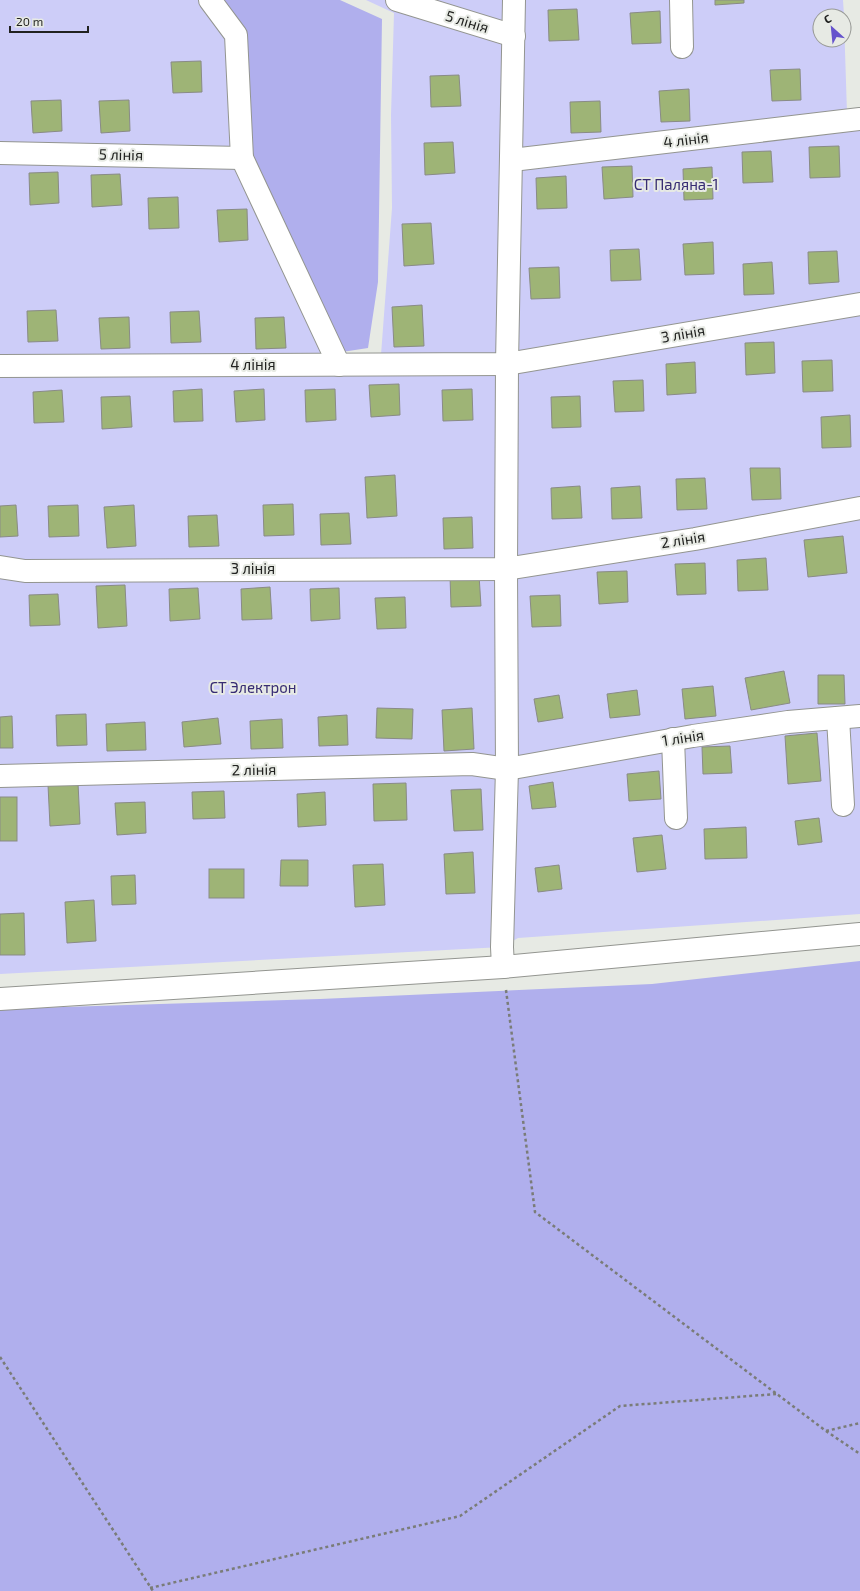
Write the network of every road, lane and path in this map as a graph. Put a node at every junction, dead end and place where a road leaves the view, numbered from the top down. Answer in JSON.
{"nodes":[{"id":1,"x":210,"y":0,"type":"edge"},
{"id":2,"x":397,"y":0,"type":"edge"},
{"id":3,"x":514,"y":0,"type":"edge"},
{"id":4,"x":681,"y":0,"type":"edge"},
{"id":5,"x":514,"y":36,"type":"junction"},
{"id":6,"x":682,"y":47,"type":"dead end"},
{"id":7,"x":860,"y":119,"type":"edge"},
{"id":8,"x":0,"y":152,"type":"edge"},
{"id":9,"x":242,"y":158,"type":"junction"},
{"id":10,"x":512,"y":160,"type":"junction"},
{"id":11,"x":860,"y":304,"type":"edge"},
{"id":12,"x":507,"y":364,"type":"junction"},
{"id":13,"x":339,"y":365,"type":"junction"},
{"id":14,"x":0,"y":366,"type":"edge"},
{"id":15,"x":860,"y":508,"type":"edge"},
{"id":16,"x":0,"y":566,"type":"edge"},
{"id":17,"x":506,"y":568,"type":"junction"},
{"id":18,"x":860,"y":716,"type":"edge"},
{"id":19,"x":838,"y":718,"type":"junction"},
{"id":20,"x":673,"y":739,"type":"junction"},
{"id":21,"x":507,"y":769,"type":"junction"},
{"id":22,"x":0,"y":776,"type":"edge"},
{"id":23,"x":843,"y":806,"type":"dead end"},
{"id":24,"x":676,"y":818,"type":"dead end"},
{"id":25,"x":860,"y":934,"type":"edge"},
{"id":26,"x":503,"y":967,"type":"junction"},
{"id":27,"x":0,"y":999,"type":"edge"},
{"id":28,"x":0,"y":1357,"type":"edge"},
{"id":29,"x":776,"y":1394,"type":"junction"},
{"id":30,"x":860,"y":1423,"type":"edge"},
{"id":31,"x":826,"y":1432,"type":"junction"},
{"id":32,"x":860,"y":1454,"type":"edge"},
{"id":33,"x":150,"y":1590,"type":"edge"},
{"id":34,"x":153,"y":1591,"type":"edge"}],
"edges":[{"from":1,"to":9,"type":"street"},
{"from":2,"to":5,"type":"street","name":"5 лінія"},
{"from":3,"to":5,"type":"street"},
{"from":4,"to":6,"type":"street"},
{"from":5,"to":10,"type":"street"},
{"from":7,"to":10,"type":"street","name":"4 лінія"},
{"from":8,"to":9,"type":"street","name":"5 лінія"},
{"from":9,"to":13,"type":"street"},
{"from":10,"to":12,"type":"street"},
{"from":11,"to":12,"type":"street","name":"3 лінія"},
{"from":12,"to":13,"type":"street","name":"4 лінія"},
{"from":12,"to":17,"type":"street"},
{"from":13,"to":14,"type":"street","name":"4 лінія"},
{"from":15,"to":17,"type":"street","name":"2 лінія"},
{"from":16,"to":17,"type":"street","name":"3 лінія"},
{"from":17,"to":21,"type":"street"},
{"from":18,"to":19,"type":"street","name":"1 лінія"},
{"from":19,"to":20,"type":"street","name":"1 лінія"},
{"from":19,"to":23,"type":"street"},
{"from":20,"to":21,"type":"street","name":"1 лінія"},
{"from":20,"to":24,"type":"street"},
{"from":21,"to":22,"type":"street","name":"2 лінія"},
{"from":21,"to":26,"type":"street"},
{"from":25,"to":26,"type":"street"},
{"from":26,"to":27,"type":"street"},
{"from":26,"to":29,"type":"path"},
{"from":28,"to":33,"type":"path"},
{"from":29,"to":31,"type":"path"},
{"from":29,"to":33,"type":"path"},
{"from":30,"to":31,"type":"path"},
{"from":31,"to":32,"type":"path"},
{"from":33,"to":34,"type":"path"}]}
